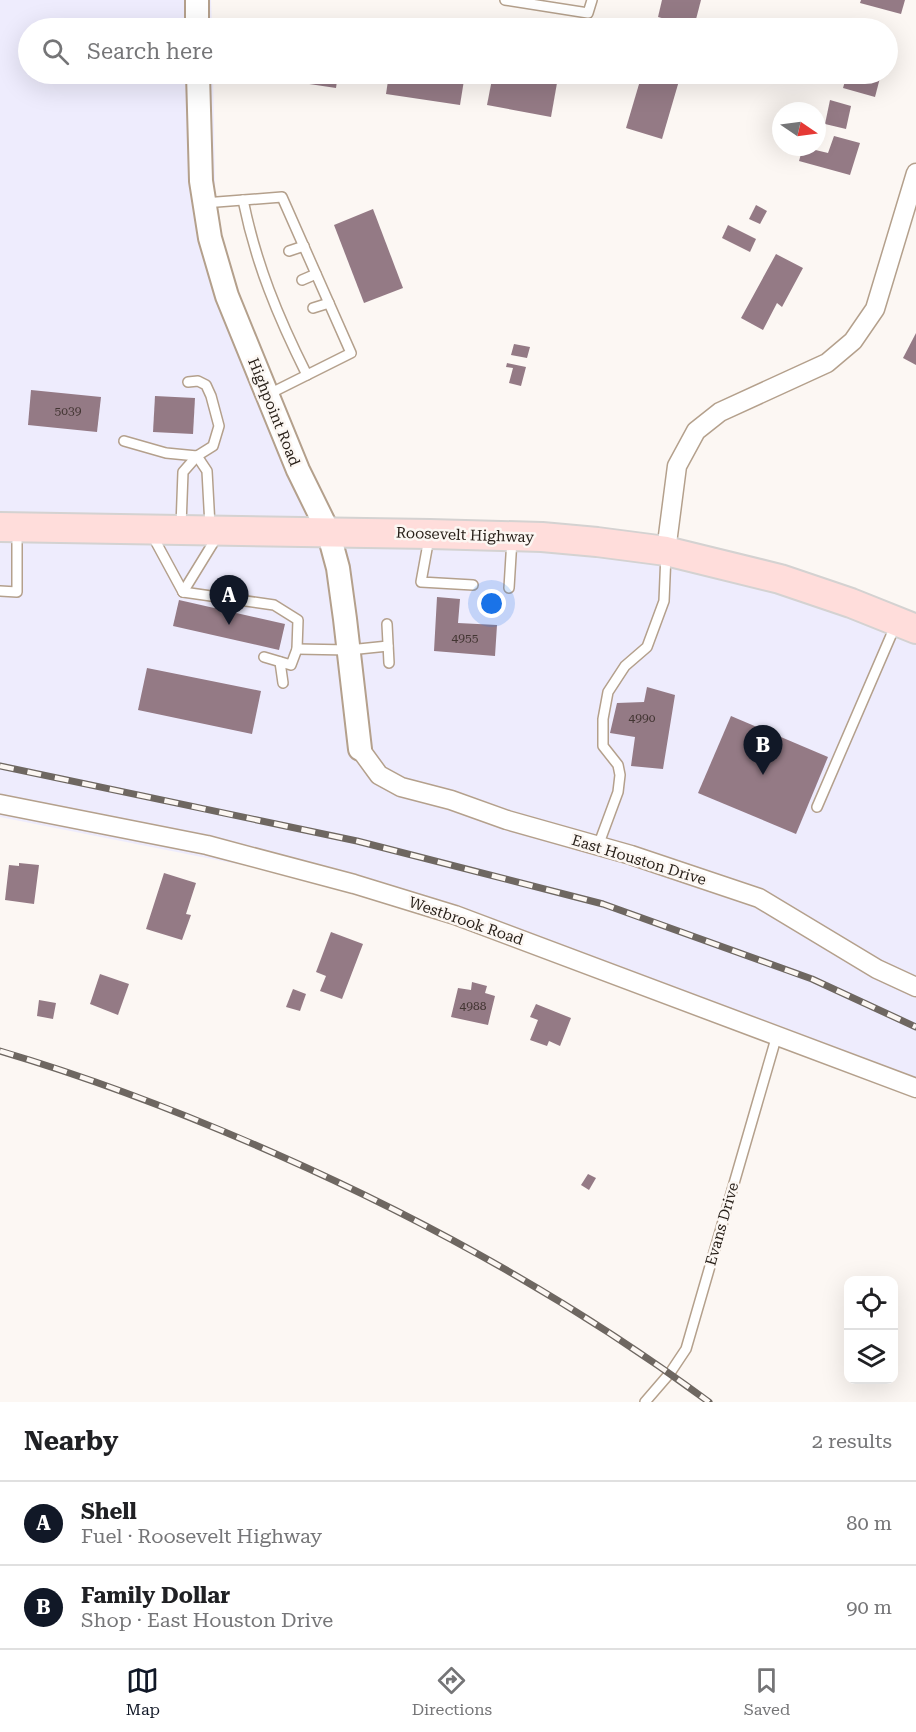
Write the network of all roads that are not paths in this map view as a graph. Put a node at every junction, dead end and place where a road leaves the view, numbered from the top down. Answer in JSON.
{"nodes":[{"id":1,"x":197,"y":0,"type":"edge"},
{"id":2,"x":505,"y":0,"type":"edge"},
{"id":3,"x":592,"y":0,"type":"edge"},
{"id":4,"x":197,"y":18,"type":"edge"},
{"id":5,"x":198,"y":84,"type":"edge"},
{"id":6,"x":916,"y":173,"type":"edge"},
{"id":7,"x":243,"y":200,"type":"junction"},
{"id":8,"x":204,"y":203,"type":"junction"},
{"id":9,"x":304,"y":246,"type":"junction"},
{"id":10,"x":289,"y":251,"type":"dead end"},
{"id":11,"x":316,"y":274,"type":"junction"},
{"id":12,"x":302,"y":280,"type":"dead end"},
{"id":13,"x":329,"y":303,"type":"junction"},
{"id":14,"x":313,"y":309,"type":"dead end"},
{"id":15,"x":307,"y":375,"type":"junction"},
{"id":16,"x":188,"y":382,"type":"dead end"},
{"id":17,"x":267,"y":395,"type":"junction"},
{"id":18,"x":124,"y":441,"type":"dead end"},
{"id":19,"x":197,"y":456,"type":"junction"},
{"id":20,"x":9,"y":527,"type":"edge"},
{"id":21,"x":148,"y":528,"type":"junction"},
{"id":22,"x":181,"y":528,"type":"junction"},
{"id":23,"x":216,"y":529,"type":"junction"},
{"id":24,"x":328,"y":531,"type":"junction"},
{"id":25,"x":430,"y":534,"type":"junction"},
{"id":26,"x":512,"y":537,"type":"junction"},
{"id":27,"x":666,"y":551,"type":"junction"},
{"id":28,"x":473,"y":585,"type":"dead end"},
{"id":29,"x":509,"y":588,"type":"dead end"},
{"id":30,"x":0,"y":591,"type":"edge"},
{"id":31,"x":183,"y":592,"type":"junction"},
{"id":32,"x":387,"y":624,"type":"dead end"},
{"id":33,"x":907,"y":624,"type":"edge"},
{"id":34,"x":388,"y":646,"type":"junction"},
{"id":35,"x":297,"y":649,"type":"junction"},
{"id":36,"x":349,"y":650,"type":"junction"},
{"id":37,"x":264,"y":657,"type":"dead end"},
{"id":38,"x":280,"y":662,"type":"junction"},
{"id":39,"x":389,"y":663,"type":"dead end"},
{"id":40,"x":283,"y":683,"type":"dead end"},
{"id":41,"x":360,"y":749,"type":"joint"},
{"id":42,"x":0,"y":804,"type":"edge"},
{"id":43,"x":817,"y":807,"type":"dead end"},
{"id":44,"x":598,"y":846,"type":"junction"},
{"id":45,"x":916,"y":987,"type":"edge"},
{"id":46,"x":777,"y":1035,"type":"junction"},
{"id":47,"x":916,"y":1088,"type":"edge"},
{"id":48,"x":645,"y":1402,"type":"edge"}],
"edges":[{"from":1,"to":4,"type":"street"},
{"from":2,"to":3,"type":"lane"},
{"from":5,"to":8,"type":"street","name":"Highpoint Road"},
{"from":6,"to":27,"type":"street"},
{"from":7,"to":8,"type":"lane"},
{"from":7,"to":9,"type":"lane"},
{"from":7,"to":15,"type":"lane"},
{"from":8,"to":17,"type":"street","name":"Highpoint Road"},
{"from":9,"to":10,"type":"lane"},
{"from":9,"to":11,"type":"lane"},
{"from":11,"to":12,"type":"lane"},
{"from":11,"to":13,"type":"lane"},
{"from":13,"to":14,"type":"lane"},
{"from":13,"to":15,"type":"lane"},
{"from":15,"to":17,"type":"lane"},
{"from":16,"to":19,"type":"lane"},
{"from":17,"to":24,"type":"street","name":"Highpoint Road"},
{"from":18,"to":19,"type":"lane"},
{"from":19,"to":22,"type":"lane"},
{"from":19,"to":23,"type":"lane"},
{"from":20,"to":21,"type":"main road","name":"Roosevelt Highway"},
{"from":20,"to":30,"type":"lane"},
{"from":21,"to":22,"type":"main road","name":"Roosevelt Highway"},
{"from":21,"to":31,"type":"lane"},
{"from":22,"to":23,"type":"main road","name":"Roosevelt Highway"},
{"from":23,"to":24,"type":"main road","name":"Roosevelt Highway"},
{"from":23,"to":31,"type":"lane"},
{"from":24,"to":25,"type":"main road","name":"Roosevelt Highway"},
{"from":24,"to":36,"type":"street","name":"Highpoint Road"},
{"from":25,"to":26,"type":"main road","name":"Roosevelt Highway"},
{"from":25,"to":28,"type":"lane"},
{"from":26,"to":27,"type":"main road","name":"Roosevelt Highway"},
{"from":26,"to":29,"type":"lane"},
{"from":27,"to":33,"type":"main road","name":"Roosevelt Highway"},
{"from":27,"to":44,"type":"lane"},
{"from":31,"to":35,"type":"lane"},
{"from":32,"to":34,"type":"lane"},
{"from":33,"to":43,"type":"lane"},
{"from":34,"to":36,"type":"lane"},
{"from":34,"to":39,"type":"lane"},
{"from":35,"to":36,"type":"lane"},
{"from":35,"to":38,"type":"lane"},
{"from":36,"to":41,"type":"street","name":"Highpoint Road"},
{"from":37,"to":38,"type":"lane"},
{"from":38,"to":40,"type":"lane"},
{"from":41,"to":44,"type":"street","name":"East Houston Drive"},
{"from":42,"to":46,"type":"street","name":"Westbrook Road"},
{"from":44,"to":45,"type":"street","name":"East Houston Drive"},
{"from":46,"to":47,"type":"street","name":"Westbrook Road"},
{"from":46,"to":48,"type":"lane","name":"Evans Drive"}]}
